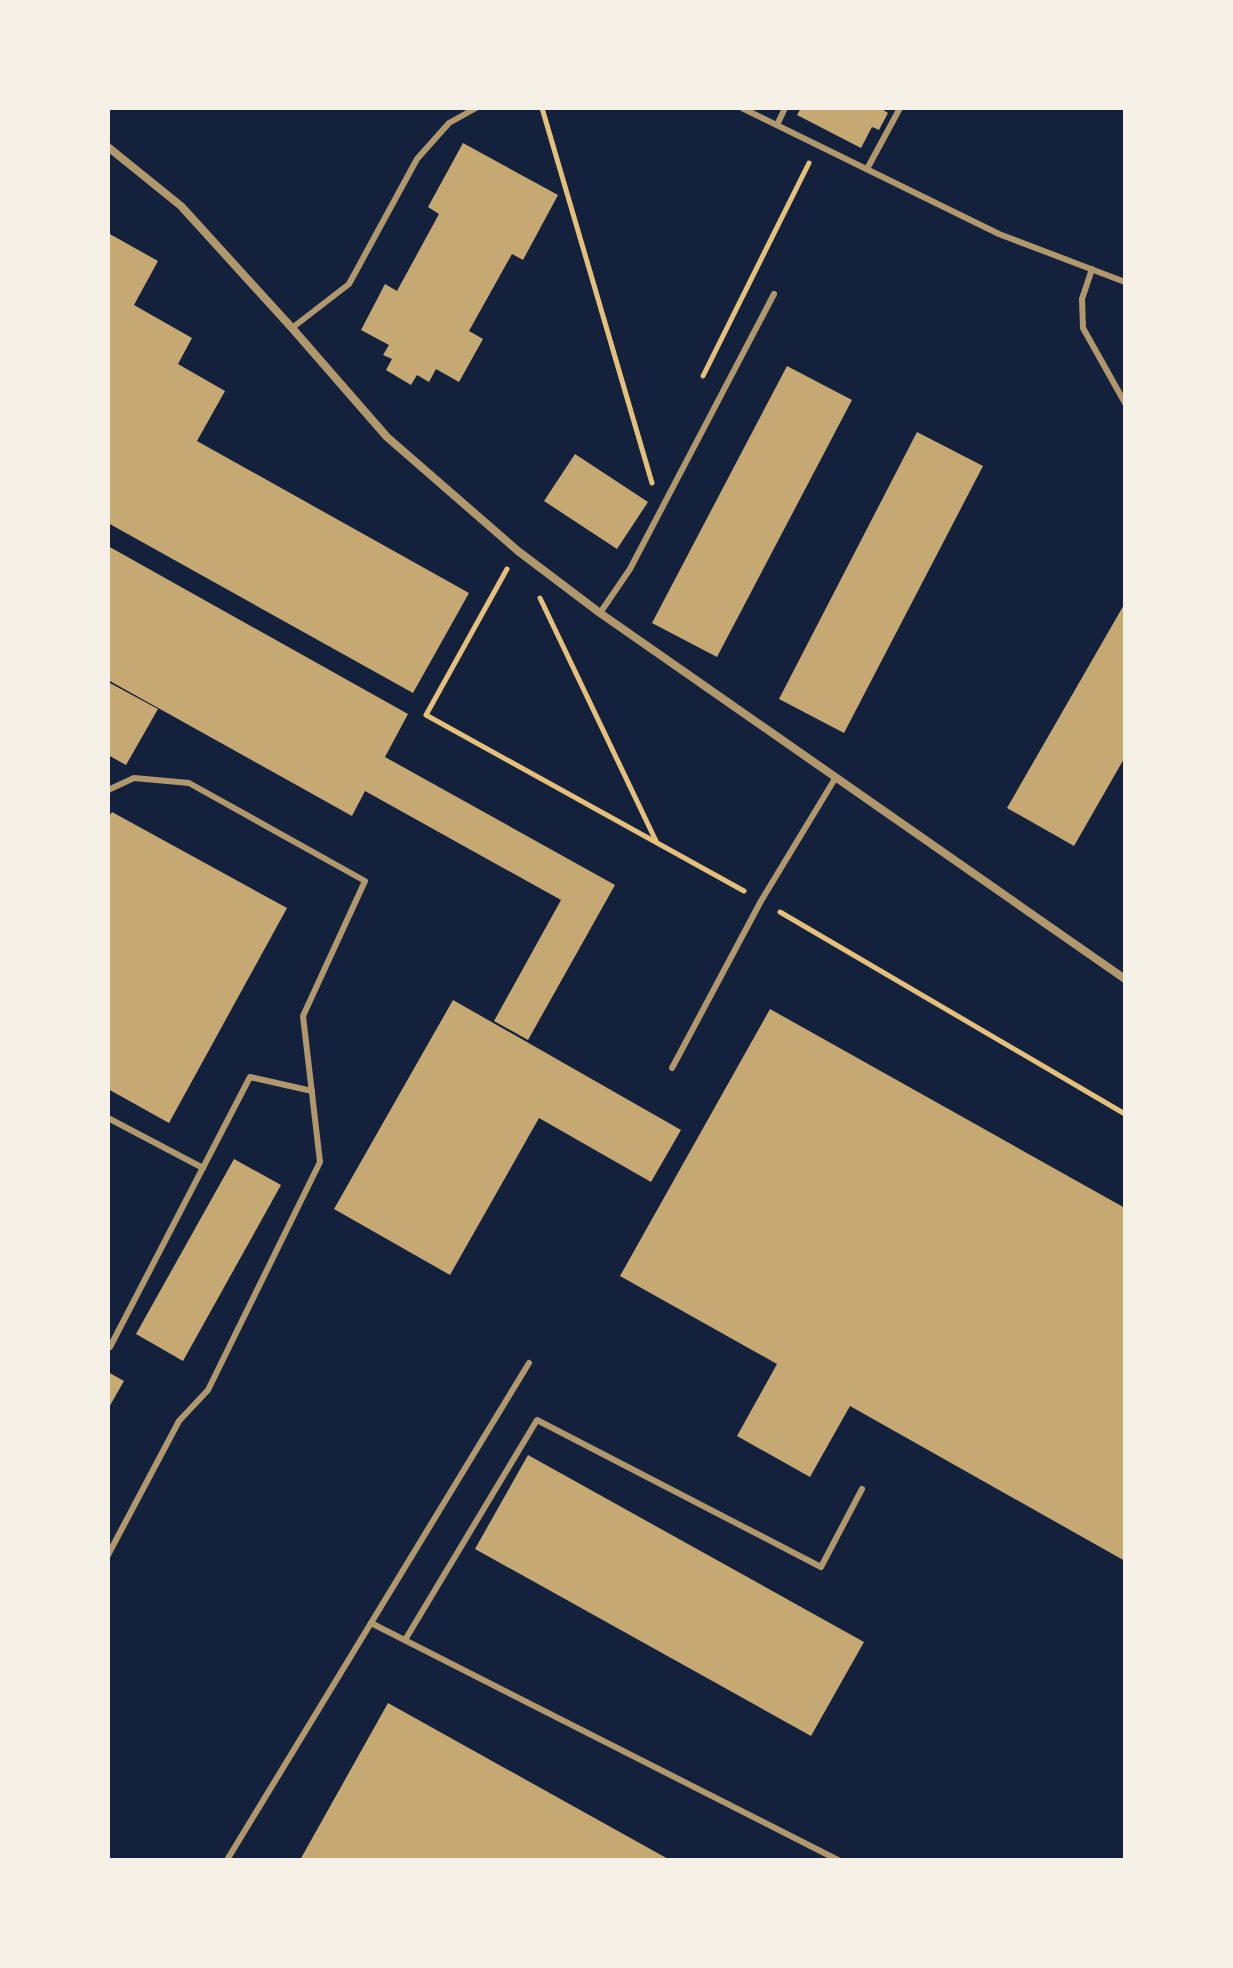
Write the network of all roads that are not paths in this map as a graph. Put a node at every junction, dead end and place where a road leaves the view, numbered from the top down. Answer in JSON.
{"nodes":[{"id":1,"x":476,"y":108,"type":"edge"},
{"id":2,"x":742,"y":108,"type":"edge"},
{"id":3,"x":785,"y":108,"type":"edge"},
{"id":4,"x":900,"y":108,"type":"edge"},
{"id":5,"x":777,"y":125,"type":"junction"},
{"id":6,"x":108,"y":147,"type":"edge"},
{"id":7,"x":867,"y":169,"type":"junction"},
{"id":8,"x":1092,"y":269,"type":"junction"},
{"id":9,"x":1125,"y":282,"type":"edge"},
{"id":10,"x":774,"y":294,"type":"dead end"},
{"id":11,"x":292,"y":328,"type":"junction"},
{"id":12,"x":1125,"y":403,"type":"edge"},
{"id":13,"x":600,"y":613,"type":"junction"},
{"id":14,"x":836,"y":777,"type":"junction"},
{"id":15,"x":108,"y":790,"type":"edge"},
{"id":16,"x":1125,"y":979,"type":"edge"},
{"id":17,"x":672,"y":1068,"type":"dead end"},
{"id":18,"x":312,"y":1091,"type":"junction"},
{"id":19,"x":108,"y":1118,"type":"edge"},
{"id":20,"x":203,"y":1168,"type":"junction"},
{"id":21,"x":108,"y":1346,"type":"edge"},
{"id":22,"x":529,"y":1363,"type":"dead end"},
{"id":23,"x":862,"y":1489,"type":"dead end"},
{"id":24,"x":108,"y":1555,"type":"edge"},
{"id":25,"x":371,"y":1623,"type":"junction"},
{"id":26,"x":405,"y":1640,"type":"junction"},
{"id":27,"x":227,"y":1860,"type":"edge"},
{"id":28,"x":838,"y":1860,"type":"edge"}],
"edges":[{"from":1,"to":11,"type":"lane"},
{"from":2,"to":5,"type":"lane"},
{"from":3,"to":5,"type":"lane"},
{"from":4,"to":7,"type":"lane"},
{"from":5,"to":7,"type":"lane"},
{"from":6,"to":11,"type":"street"},
{"from":7,"to":8,"type":"lane"},
{"from":8,"to":9,"type":"lane"},
{"from":8,"to":12,"type":"lane"},
{"from":10,"to":13,"type":"lane"},
{"from":11,"to":13,"type":"street"},
{"from":13,"to":14,"type":"street"},
{"from":14,"to":16,"type":"street"},
{"from":14,"to":17,"type":"lane"},
{"from":15,"to":18,"type":"lane"},
{"from":18,"to":20,"type":"lane"},
{"from":18,"to":24,"type":"lane"},
{"from":19,"to":20,"type":"lane"},
{"from":20,"to":21,"type":"lane"},
{"from":22,"to":25,"type":"lane"},
{"from":23,"to":26,"type":"lane"},
{"from":25,"to":26,"type":"lane"},
{"from":25,"to":27,"type":"lane"},
{"from":26,"to":28,"type":"lane"}]}
